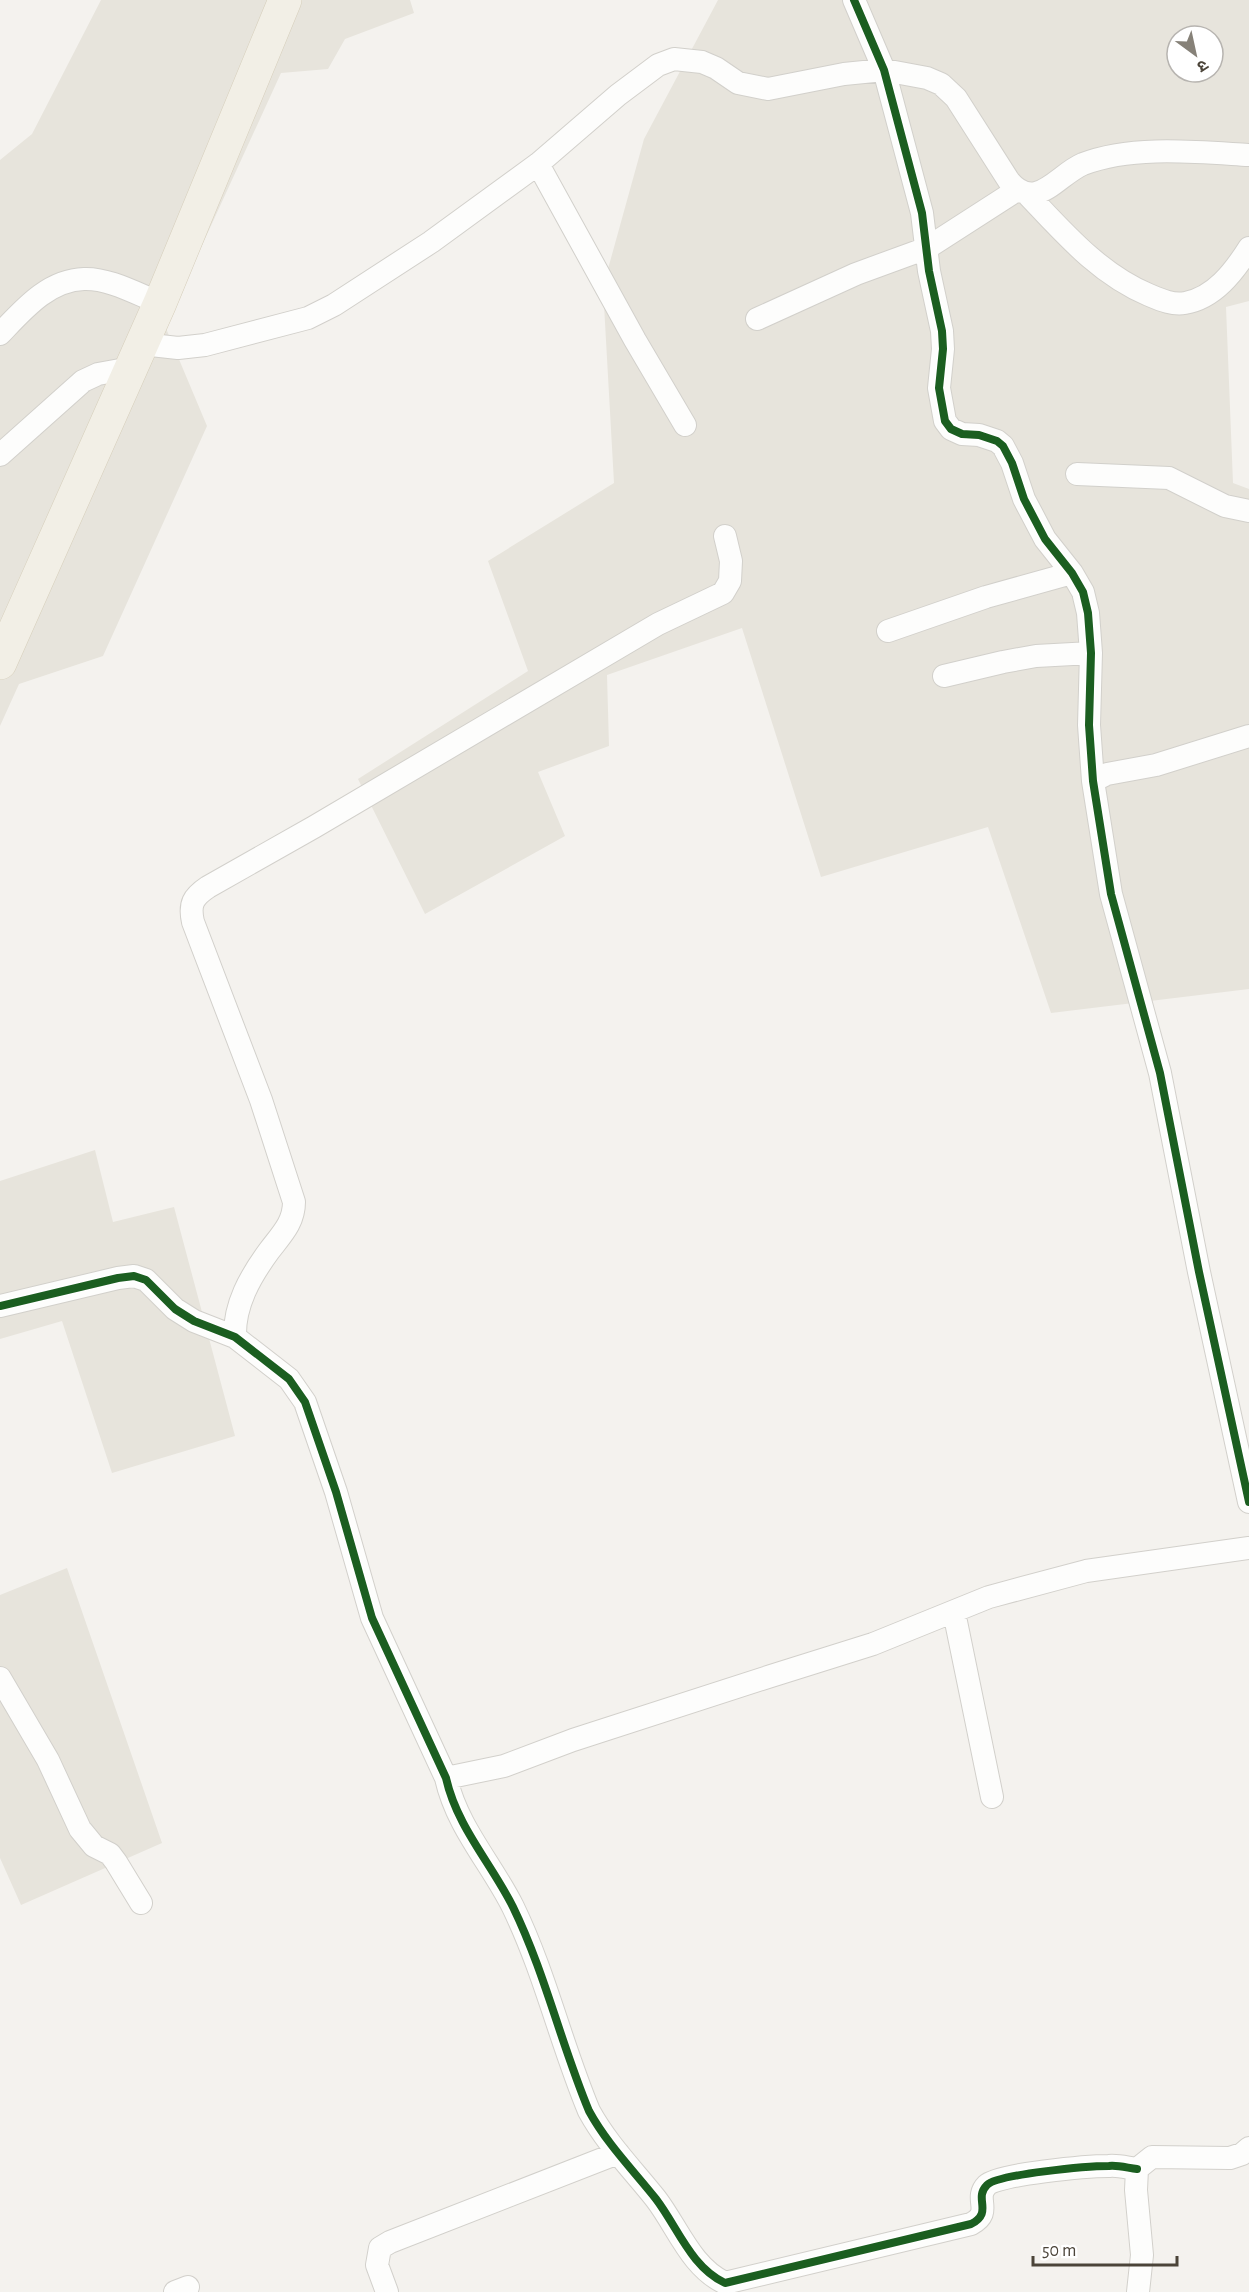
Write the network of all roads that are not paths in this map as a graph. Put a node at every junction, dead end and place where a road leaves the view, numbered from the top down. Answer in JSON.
{"nodes":[{"id":1,"x":285,"y":0,"type":"edge"},
{"id":2,"x":854,"y":0,"type":"edge"},
{"id":3,"x":884,"y":70,"type":"junction"},
{"id":4,"x":1249,"y":155,"type":"edge"},
{"id":5,"x":538,"y":164,"type":"junction"},
{"id":6,"x":1022,"y":192,"type":"junction"},
{"id":7,"x":927,"y":248,"type":"junction"},
{"id":8,"x":1249,"y":248,"type":"edge"},
{"id":9,"x":160,"y":303,"type":"junction"},
{"id":10,"x":757,"y":319,"type":"dead end"},
{"id":11,"x":0,"y":334,"type":"edge"},
{"id":12,"x":136,"y":356,"type":"junction"},
{"id":13,"x":685,"y":425,"type":"dead end"},
{"id":14,"x":0,"y":455,"type":"edge"},
{"id":15,"x":1077,"y":474,"type":"dead end"},
{"id":16,"x":1249,"y":511,"type":"edge"},
{"id":17,"x":725,"y":536,"type":"dead end"},
{"id":18,"x":1072,"y":573,"type":"junction"},
{"id":19,"x":888,"y":631,"type":"dead end"},
{"id":20,"x":1091,"y":653,"type":"junction"},
{"id":21,"x":0,"y":662,"type":"edge"},
{"id":22,"x":944,"y":676,"type":"dead end"},
{"id":23,"x":1249,"y":736,"type":"edge"},
{"id":24,"x":1093,"y":781,"type":"junction"},
{"id":25,"x":0,"y":1306,"type":"edge"},
{"id":26,"x":236,"y":1337,"type":"junction"},
{"id":27,"x":1249,"y":1502,"type":"edge"},
{"id":28,"x":1249,"y":1548,"type":"edge"},
{"id":29,"x":954,"y":1612,"type":"junction"},
{"id":30,"x":0,"y":1677,"type":"edge"},
{"id":31,"x":446,"y":1778,"type":"junction"},
{"id":32,"x":992,"y":1797,"type":"dead end"},
{"id":33,"x":141,"y":1903,"type":"dead end"},
{"id":34,"x":1249,"y":2148,"type":"edge"},
{"id":35,"x":618,"y":2153,"type":"junction"},
{"id":36,"x":1137,"y":2169,"type":"junction"},
{"id":37,"x":387,"y":2292,"type":"edge"},
{"id":38,"x":1138,"y":2292,"type":"edge"}],
"edges":[{"from":1,"to":9,"type":"main road"},
{"from":2,"to":3,"type":"street"},
{"from":3,"to":5,"type":"street"},
{"from":3,"to":6,"type":"street"},
{"from":3,"to":7,"type":"street"},
{"from":4,"to":6,"type":"street"},
{"from":5,"to":12,"type":"street"},
{"from":5,"to":13,"type":"street"},
{"from":6,"to":7,"type":"street"},
{"from":6,"to":8,"type":"street"},
{"from":7,"to":10,"type":"street"},
{"from":7,"to":18,"type":"street"},
{"from":9,"to":11,"type":"street"},
{"from":9,"to":12,"type":"main road"},
{"from":12,"to":14,"type":"street"},
{"from":12,"to":21,"type":"main road"},
{"from":15,"to":16,"type":"street"},
{"from":17,"to":26,"type":"street"},
{"from":18,"to":19,"type":"street"},
{"from":18,"to":20,"type":"street"},
{"from":20,"to":22,"type":"street"},
{"from":20,"to":24,"type":"street"},
{"from":23,"to":24,"type":"street"},
{"from":24,"to":27,"type":"street"},
{"from":25,"to":26,"type":"street"},
{"from":26,"to":31,"type":"street"},
{"from":28,"to":29,"type":"street"},
{"from":29,"to":31,"type":"street"},
{"from":29,"to":32,"type":"street"},
{"from":30,"to":33,"type":"street"},
{"from":31,"to":35,"type":"street"},
{"from":34,"to":36,"type":"street"},
{"from":35,"to":36,"type":"street"},
{"from":35,"to":37,"type":"street"},
{"from":36,"to":38,"type":"street"}]}
